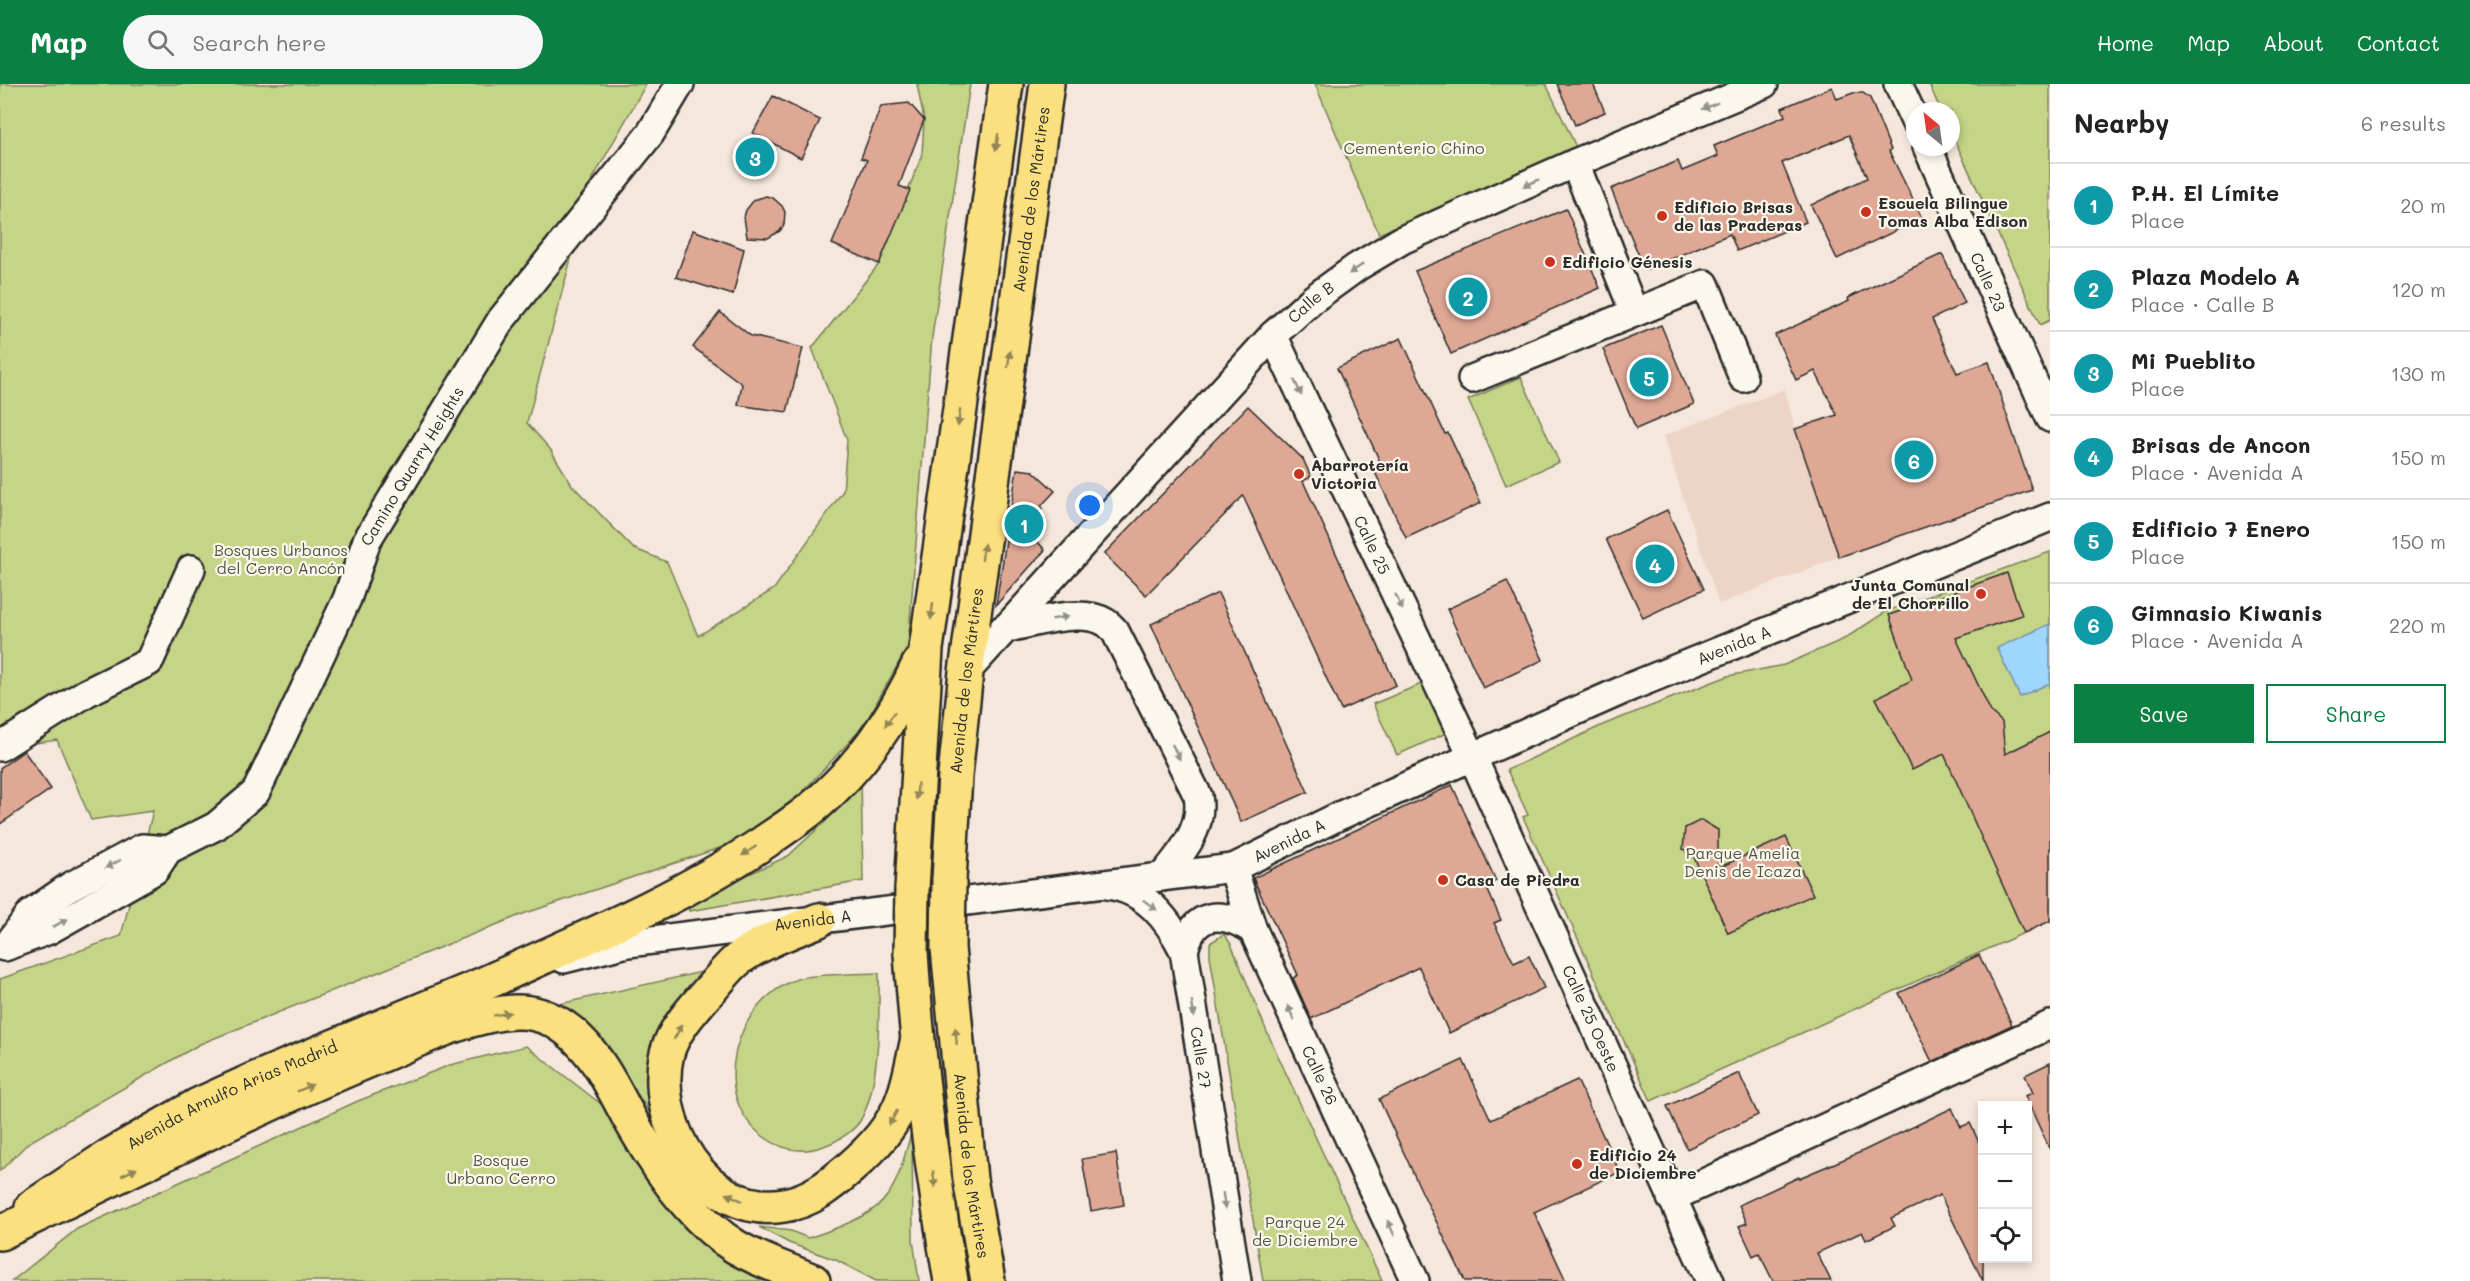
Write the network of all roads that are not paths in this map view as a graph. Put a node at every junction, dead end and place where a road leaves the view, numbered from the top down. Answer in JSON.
{"nodes":[{"id":1,"x":680,"y":84,"type":"edge"},
{"id":2,"x":1006,"y":84,"type":"edge"},
{"id":3,"x":1047,"y":84,"type":"edge"},
{"id":4,"x":1764,"y":84,"type":"edge"},
{"id":5,"x":1898,"y":84,"type":"edge"},
{"id":6,"x":1906,"y":102,"type":"edge"},
{"id":7,"x":1931,"y":156,"type":"edge"},
{"id":8,"x":1575,"y":163,"type":"junction"},
{"id":9,"x":1634,"y":312,"type":"junction"},
{"id":10,"x":1274,"y":335,"type":"junction"},
{"id":11,"x":1743,"y":378,"type":"dead end"},
{"id":12,"x":1472,"y":379,"type":"dead end"},
{"id":13,"x":2050,"y":418,"type":"edge"},
{"id":14,"x":2050,"y":517,"type":"edge"},
{"id":15,"x":190,"y":569,"type":"dead end"},
{"id":16,"x":1003,"y":629,"type":"junction"},
{"id":17,"x":926,"y":649,"type":"junction"},
{"id":18,"x":966,"y":672,"type":"junction"},
{"id":19,"x":0,"y":747,"type":"edge"},
{"id":20,"x":1472,"y":756,"type":"junction"},
{"id":21,"x":1233,"y":867,"type":"junction"},
{"id":22,"x":1162,"y":877,"type":"junction"},
{"id":23,"x":1096,"y":884,"type":"junction"},
{"id":24,"x":819,"y":920,"type":"junction"},
{"id":25,"x":1253,"y":930,"type":"junction"},
{"id":26,"x":3,"y":947,"type":"edge"},
{"id":27,"x":1184,"y":951,"type":"junction"},
{"id":28,"x":479,"y":986,"type":"junction"},
{"id":29,"x":2050,"y":1025,"type":"edge"},
{"id":30,"x":917,"y":1043,"type":"junction"},
{"id":31,"x":970,"y":1179,"type":"junction"},
{"id":32,"x":1671,"y":1198,"type":"junction"},
{"id":33,"x":0,"y":1232,"type":"edge"},
{"id":34,"x":813,"y":1281,"type":"edge"},
{"id":35,"x":951,"y":1281,"type":"edge"},
{"id":36,"x":988,"y":1281,"type":"edge"},
{"id":37,"x":1011,"y":1281,"type":"edge"},
{"id":38,"x":1237,"y":1281,"type":"edge"},
{"id":39,"x":1415,"y":1281,"type":"edge"},
{"id":40,"x":1710,"y":1281,"type":"edge"}],
"edges":[{"from":1,"to":26,"type":"street","name":"Camino Quarry Heights"},
{"from":2,"to":17,"type":"main road","one_way":true},
{"from":18,"to":3,"type":"main road","name":"Avenida de los Mártires","one_way":true},
{"from":4,"to":8,"type":"street","name":"Calle B","one_way":true},
{"from":5,"to":6,"type":"street"},
{"from":7,"to":13,"type":"street","name":"Calle 23"},
{"from":8,"to":9,"type":"street"},
{"from":8,"to":10,"type":"street","name":"Calle B","one_way":true},
{"from":9,"to":11,"type":"street"},
{"from":9,"to":12,"type":"street"},
{"from":10,"to":16,"type":"street","name":"Calle B"},
{"from":10,"to":20,"type":"street","name":"Calle 25","one_way":true},
{"from":14,"to":20,"type":"street","name":"Avenida A"},
{"from":15,"to":19,"type":"street"},
{"from":16,"to":18,"type":"street","name":"Calle B"},
{"from":16,"to":22,"type":"street","one_way":true},
{"from":17,"to":28,"type":"main road","name":"Avenida Arnulfo Arias Madrid","one_way":true},
{"from":17,"to":30,"type":"main road","one_way":true,"bridge":true},
{"from":31,"to":18,"type":"main road","name":"Avenida de los Mártires","one_way":true,"bridge":true},
{"from":20,"to":21,"type":"street","name":"Avenida A"},
{"from":20,"to":32,"type":"street","name":"Calle 25 Oeste"},
{"from":21,"to":22,"type":"street","name":"Avenida A"},
{"from":21,"to":25,"type":"street","name":"Calle 26"},
{"from":22,"to":23,"type":"street","name":"Avenida A"},
{"from":23,"to":24,"type":"street","name":"Avenida A"},
{"from":23,"to":27,"type":"street","name":"Calle 27","one_way":true},
{"from":24,"to":28,"type":"street","name":"Avenida A"},
{"from":30,"to":24,"type":"main road","one_way":true},
{"from":25,"to":27,"type":"street"},
{"from":39,"to":25,"type":"street","name":"Calle 26","one_way":true},
{"from":27,"to":38,"type":"street","name":"Calle 27","one_way":true},
{"from":28,"to":33,"type":"main road","name":"Avenida Arnulfo Arias Madrid"},
{"from":29,"to":32,"type":"street"},
{"from":30,"to":35,"type":"main road","one_way":true},
{"from":31,"to":36,"type":"main road","name":"Avenida de los Mártires"},
{"from":31,"to":37,"type":"main road"},
{"from":32,"to":40,"type":"street","name":"Calle 25 Oeste"},
{"from":33,"to":34,"type":"main road","one_way":true}]}
